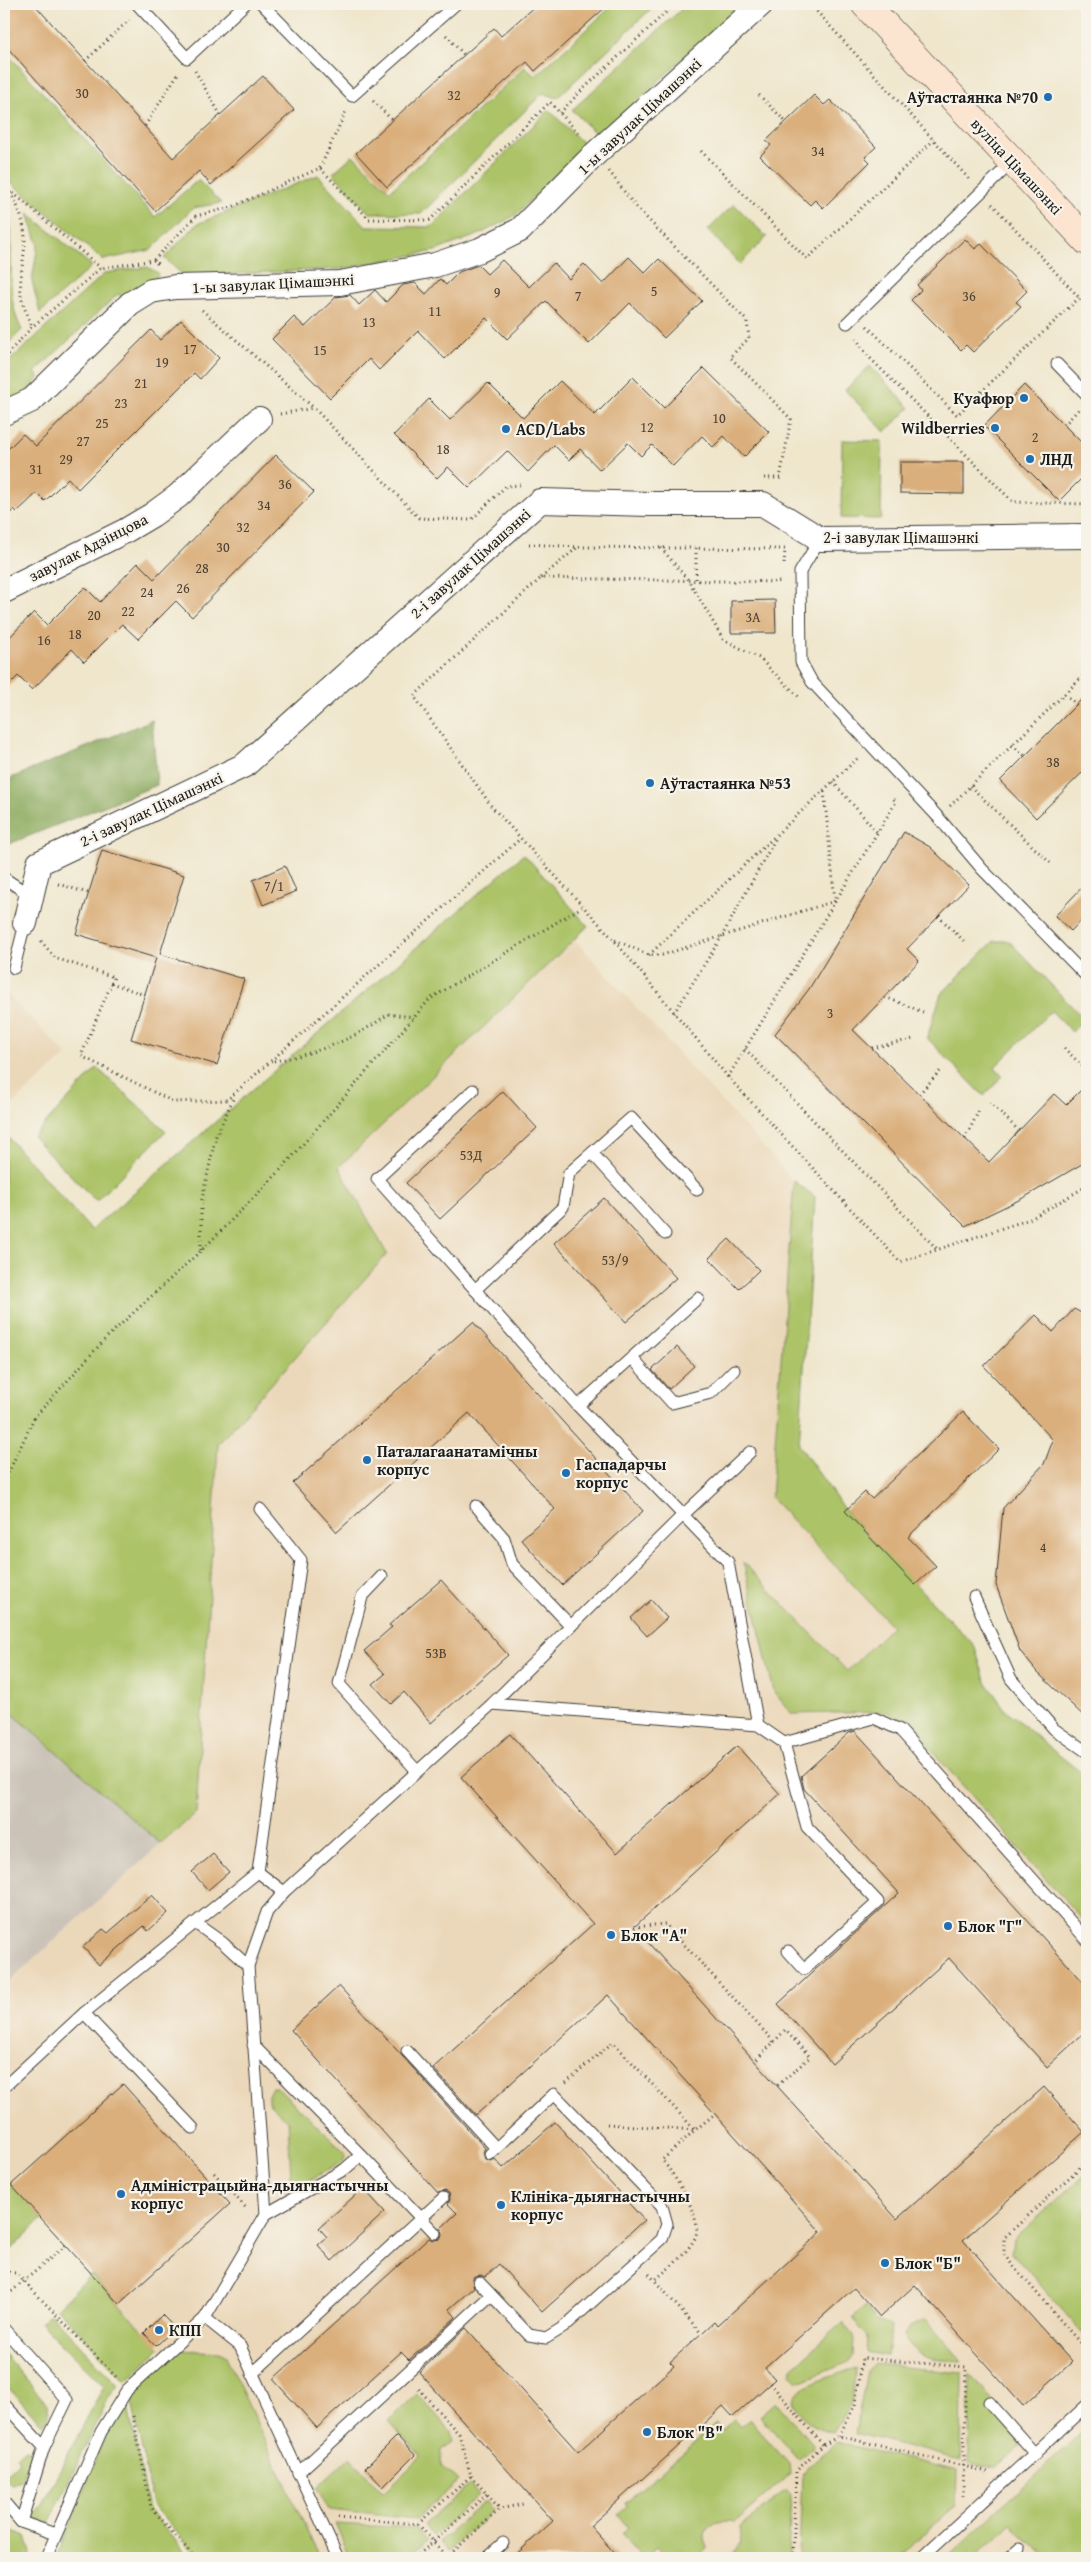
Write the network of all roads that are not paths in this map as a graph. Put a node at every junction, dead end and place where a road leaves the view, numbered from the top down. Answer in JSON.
{"nodes":[{"id":1,"x":246,"y":4,"type":"edge"},
{"id":2,"x":262,"y":4,"type":"edge"},
{"id":3,"x":456,"y":4,"type":"edge"},
{"id":4,"x":761,"y":4,"type":"edge"},
{"id":5,"x":865,"y":4,"type":"edge"},
{"id":6,"x":139,"y":6,"type":"edge"},
{"id":7,"x":1012,"y":162,"type":"junction"},
{"id":8,"x":1087,"y":241,"type":"edge"},
{"id":9,"x":847,"y":323,"type":"dead end"},
{"id":10,"x":1057,"y":364,"type":"dead end"},
{"id":11,"x":1087,"y":395,"type":"edge"},
{"id":12,"x":4,"y":413,"type":"edge"},
{"id":13,"x":259,"y":419,"type":"road end"},
{"id":14,"x":1087,"y":536,"type":"edge"},
{"id":15,"x":820,"y":539,"type":"junction"},
{"id":16,"x":4,"y":591,"type":"edge"},
{"id":17,"x":4,"y":878,"type":"edge"},
{"id":18,"x":33,"y":886,"type":"junction"},
{"id":19,"x":25,"y":923,"type":"joint"},
{"id":20,"x":14,"y":968,"type":"dead end"},
{"id":21,"x":1087,"y":977,"type":"edge"},
{"id":22,"x":472,"y":1090,"type":"dead end"},
{"id":23,"x":592,"y":1153,"type":"junction"},
{"id":24,"x":697,"y":1190,"type":"dead end"},
{"id":25,"x":665,"y":1234,"type":"dead end"},
{"id":26,"x":475,"y":1290,"type":"junction"},
{"id":27,"x":698,"y":1298,"type":"dead end"},
{"id":28,"x":632,"y":1358,"type":"junction"},
{"id":29,"x":734,"y":1370,"type":"dead end"},
{"id":30,"x":578,"y":1406,"type":"junction"},
{"id":31,"x":750,"y":1452,"type":"dead end"},
{"id":32,"x":476,"y":1506,"type":"dead end"},
{"id":33,"x":260,"y":1509,"type":"dead end"},
{"id":34,"x":683,"y":1515,"type":"junction"},
{"id":35,"x":382,"y":1576,"type":"dead end"},
{"id":36,"x":974,"y":1597,"type":"dead end"},
{"id":37,"x":571,"y":1626,"type":"junction"},
{"id":38,"x":492,"y":1704,"type":"junction"},
{"id":39,"x":758,"y":1725,"type":"junction"},
{"id":40,"x":784,"y":1743,"type":"junction"},
{"id":41,"x":1087,"y":1752,"type":"edge"},
{"id":42,"x":417,"y":1771,"type":"junction"},
{"id":43,"x":258,"y":1872,"type":"junction"},
{"id":44,"x":284,"y":1892,"type":"junction"},
{"id":45,"x":195,"y":1923,"type":"junction"},
{"id":46,"x":1087,"y":1940,"type":"edge"},
{"id":47,"x":788,"y":1951,"type":"dead end"},
{"id":48,"x":248,"y":1966,"type":"junction"},
{"id":49,"x":84,"y":2013,"type":"junction"},
{"id":50,"x":253,"y":2046,"type":"junction"},
{"id":51,"x":407,"y":2051,"type":"dead end"},
{"id":52,"x":4,"y":2088,"type":"edge"},
{"id":53,"x":193,"y":2128,"type":"dead end"},
{"id":54,"x":361,"y":2155,"type":"junction"},
{"id":55,"x":443,"y":2198,"type":"dead end"},
{"id":56,"x":266,"y":2214,"type":"junction"},
{"id":57,"x":421,"y":2218,"type":"junction"},
{"id":58,"x":435,"y":2233,"type":"dead end"},
{"id":59,"x":479,"y":2282,"type":"dead end"},
{"id":60,"x":491,"y":2295,"type":"junction"},
{"id":61,"x":205,"y":2318,"type":"junction"},
{"id":62,"x":4,"y":2329,"type":"edge"},
{"id":63,"x":252,"y":2374,"type":"junction"},
{"id":64,"x":990,"y":2402,"type":"dead end"},
{"id":65,"x":4,"y":2404,"type":"edge"},
{"id":66,"x":1087,"y":2405,"type":"edge"},
{"id":67,"x":44,"y":2447,"type":"junction"},
{"id":68,"x":1035,"y":2454,"type":"junction"},
{"id":69,"x":298,"y":2473,"type":"junction"},
{"id":70,"x":4,"y":2502,"type":"edge"},
{"id":71,"x":21,"y":2522,"type":"junction"},
{"id":72,"x":55,"y":2534,"type":"junction"},
{"id":73,"x":503,"y":2543,"type":"dead end"},
{"id":74,"x":1019,"y":2548,"type":"dead end"},
{"id":75,"x":46,"y":2558,"type":"edge"},
{"id":76,"x":338,"y":2558,"type":"edge"},
{"id":77,"x":486,"y":2558,"type":"edge"},
{"id":78,"x":921,"y":2558,"type":"edge"},
{"id":79,"x":1008,"y":2558,"type":"edge"}],
"edges":[{"from":1,"to":6,"type":"lane"},
{"from":2,"to":3,"type":"lane"},
{"from":4,"to":12,"type":"street","name":"1-ы завулак Цімашэнкі"},
{"from":5,"to":7,"type":"main road","name":"вуліца Цімашэнкі"},
{"from":7,"to":8,"type":"main road","name":"вуліца Цімашэнкі"},
{"from":7,"to":9,"type":"lane"},
{"from":10,"to":11,"type":"lane"},
{"from":13,"to":16,"type":"street","name":"завулак Адзінцова"},
{"from":14,"to":15,"type":"street","name":"2-і завулак Цімашэнкі"},
{"from":15,"to":18,"type":"street","name":"2-і завулак Цімашэнкі"},
{"from":15,"to":21,"type":"lane"},
{"from":17,"to":18,"type":"lane"},
{"from":18,"to":19,"type":"street","name":"2-і завулак Цімашэнкі"},
{"from":19,"to":20,"type":"lane"},
{"from":22,"to":26,"type":"lane"},
{"from":23,"to":24,"type":"lane"},
{"from":23,"to":25,"type":"lane"},
{"from":23,"to":26,"type":"lane"},
{"from":26,"to":30,"type":"lane"},
{"from":27,"to":28,"type":"lane"},
{"from":28,"to":29,"type":"lane"},
{"from":28,"to":30,"type":"lane"},
{"from":30,"to":34,"type":"lane"},
{"from":31,"to":34,"type":"lane"},
{"from":32,"to":37,"type":"lane"},
{"from":33,"to":43,"type":"lane"},
{"from":34,"to":37,"type":"lane"},
{"from":34,"to":39,"type":"lane"},
{"from":35,"to":42,"type":"lane"},
{"from":36,"to":41,"type":"lane"},
{"from":37,"to":38,"type":"lane"},
{"from":38,"to":39,"type":"lane"},
{"from":38,"to":42,"type":"lane"},
{"from":39,"to":40,"type":"lane"},
{"from":40,"to":46,"type":"lane"},
{"from":40,"to":47,"type":"lane"},
{"from":42,"to":44,"type":"lane"},
{"from":43,"to":44,"type":"lane"},
{"from":43,"to":45,"type":"lane"},
{"from":44,"to":48,"type":"lane"},
{"from":45,"to":48,"type":"lane"},
{"from":45,"to":49,"type":"lane"},
{"from":48,"to":50,"type":"lane"},
{"from":49,"to":52,"type":"lane"},
{"from":49,"to":53,"type":"lane"},
{"from":50,"to":54,"type":"lane"},
{"from":50,"to":56,"type":"lane"},
{"from":51,"to":60,"type":"lane"},
{"from":54,"to":56,"type":"lane"},
{"from":54,"to":57,"type":"lane"},
{"from":55,"to":57,"type":"lane"},
{"from":56,"to":61,"type":"lane"},
{"from":57,"to":58,"type":"lane"},
{"from":57,"to":63,"type":"lane"},
{"from":59,"to":60,"type":"lane"},
{"from":60,"to":69,"type":"lane"},
{"from":61,"to":63,"type":"lane"},
{"from":61,"to":72,"type":"lane"},
{"from":62,"to":67,"type":"lane"},
{"from":63,"to":69,"type":"lane"},
{"from":64,"to":68,"type":"lane"},
{"from":65,"to":67,"type":"lane"},
{"from":66,"to":68,"type":"lane"},
{"from":67,"to":71,"type":"lane"},
{"from":68,"to":78,"type":"lane"},
{"from":69,"to":76,"type":"lane"},
{"from":70,"to":71,"type":"lane"},
{"from":71,"to":72,"type":"lane"},
{"from":72,"to":75,"type":"lane"},
{"from":73,"to":77,"type":"lane"},
{"from":74,"to":79,"type":"lane"}]}
